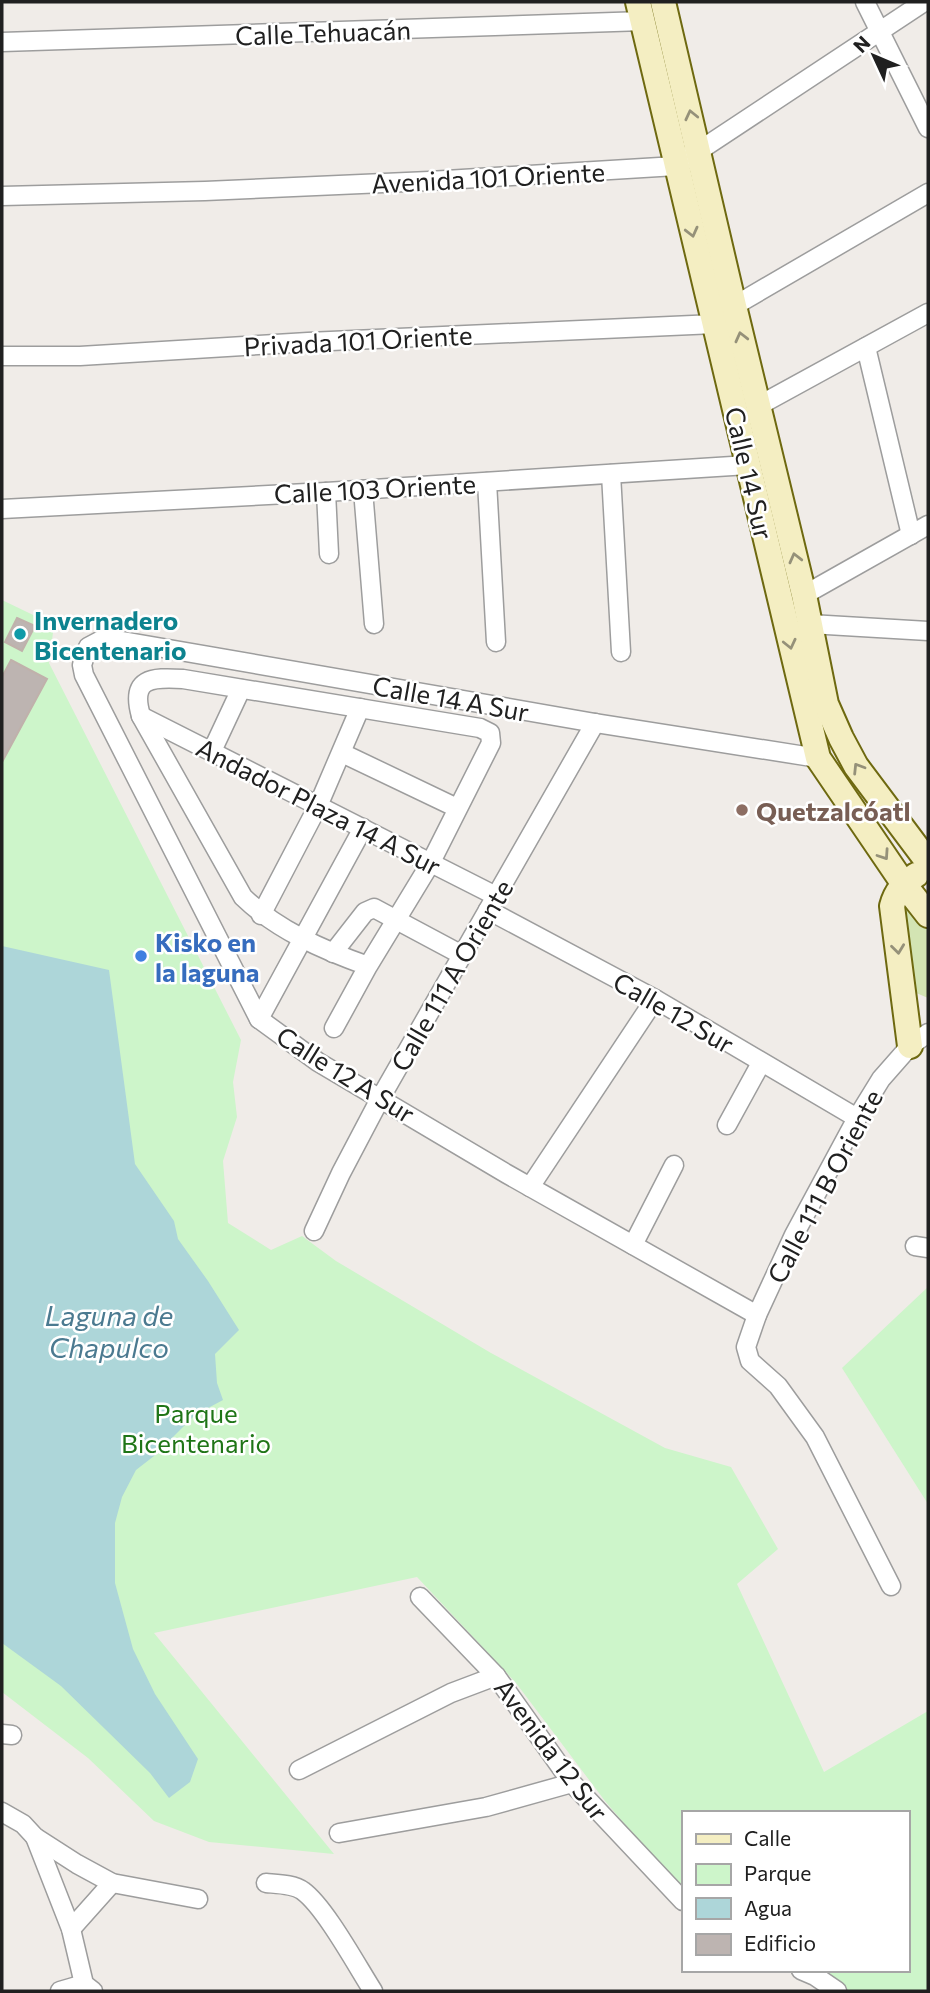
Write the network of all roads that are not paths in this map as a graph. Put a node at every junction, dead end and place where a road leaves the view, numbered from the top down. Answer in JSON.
{"nodes":[{"id":1,"x":663,"y":2,"type":"edge"},
{"id":2,"x":865,"y":2,"type":"edge"},
{"id":3,"x":924,"y":2,"type":"edge"},
{"id":4,"x":641,"y":11,"type":"edge"},
{"id":5,"x":880,"y":31,"type":"junction"},
{"id":6,"x":2,"y":42,"type":"edge"},
{"id":7,"x":928,"y":128,"type":"edge"},
{"id":8,"x":699,"y":151,"type":"junction"},
{"id":9,"x":676,"y":166,"type":"junction"},
{"id":10,"x":928,"y":194,"type":"edge"},
{"id":11,"x":2,"y":196,"type":"edge"},
{"id":12,"x":734,"y":306,"type":"junction"},
{"id":13,"x":928,"y":313,"type":"edge"},
{"id":14,"x":715,"y":324,"type":"junction"},
{"id":15,"x":866,"y":347,"type":"junction"},
{"id":16,"x":2,"y":356,"type":"edge"},
{"id":17,"x":758,"y":406,"type":"junction"},
{"id":18,"x":748,"y":466,"type":"junction"},
{"id":19,"x":611,"y":474,"type":"junction"},
{"id":20,"x":487,"y":482,"type":"junction"},
{"id":21,"x":363,"y":489,"type":"junction"},
{"id":22,"x":326,"y":492,"type":"junction"},
{"id":23,"x":2,"y":509,"type":"edge"},
{"id":24,"x":928,"y":525,"type":"edge"},
{"id":25,"x":911,"y":535,"type":"junction"},
{"id":26,"x":329,"y":554,"type":"dead end"},
{"id":27,"x":804,"y":595,"type":"junction"},
{"id":28,"x":374,"y":624,"type":"dead end"},
{"id":29,"x":810,"y":624,"type":"junction"},
{"id":30,"x":928,"y":631,"type":"edge"},
{"id":31,"x":496,"y":642,"type":"dead end"},
{"id":32,"x":88,"y":647,"type":"joint"},
{"id":33,"x":621,"y":652,"type":"dead end"},
{"id":34,"x":241,"y":689,"type":"junction"},
{"id":35,"x":360,"y":708,"type":"junction"},
{"id":36,"x":141,"y":716,"type":"junction"},
{"id":37,"x":594,"y":723,"type":"junction"},
{"id":38,"x":212,"y":751,"type":"junction"},
{"id":39,"x":342,"y":752,"type":"junction"},
{"id":40,"x":818,"y":758,"type":"junction"},
{"id":41,"x":318,"y":806,"type":"junction"},
{"id":42,"x":457,"y":808,"type":"junction"},
{"id":43,"x":363,"y":828,"type":"junction"},
{"id":44,"x":430,"y":864,"type":"junction"},
{"id":45,"x":928,"y":864,"type":"edge"},
{"id":46,"x":903,"y":884,"type":"junction"},
{"id":47,"x":492,"y":903,"type":"junction"},
{"id":48,"x":261,"y":915,"type":"junction"},
{"id":49,"x":928,"y":915,"type":"edge"},
{"id":50,"x":398,"y":920,"type":"junction"},
{"id":51,"x":304,"y":938,"type":"junction"},
{"id":52,"x":333,"y":953,"type":"junction"},
{"id":53,"x":462,"y":956,"type":"junction"},
{"id":54,"x":368,"y":966,"type":"junction"},
{"id":55,"x":654,"y":999,"type":"junction"},
{"id":56,"x":259,"y":1019,"type":"junction"},
{"id":57,"x":334,"y":1028,"type":"dead end"},
{"id":58,"x":923,"y":1037,"type":"edge"},
{"id":59,"x":761,"y":1063,"type":"junction"},
{"id":60,"x":381,"y":1097,"type":"junction"},
{"id":61,"x":857,"y":1118,"type":"junction"},
{"id":62,"x":727,"y":1125,"type":"dead end"},
{"id":63,"x":674,"y":1165,"type":"dead end"},
{"id":64,"x":530,"y":1187,"type":"junction"},
{"id":65,"x":314,"y":1231,"type":"dead end"},
{"id":66,"x":633,"y":1245,"type":"junction"},
{"id":67,"x":757,"y":1315,"type":"junction"},
{"id":68,"x":891,"y":1586,"type":"dead end"},
{"id":69,"x":420,"y":1597,"type":"dead end"},
{"id":70,"x":496,"y":1676,"type":"junction"},
{"id":71,"x":299,"y":1770,"type":"dead end"},
{"id":72,"x":572,"y":1783,"type":"junction"},
{"id":73,"x":2,"y":1812,"type":"edge"},
{"id":74,"x":339,"y":1833,"type":"dead end"},
{"id":75,"x":35,"y":1837,"type":"junction"},
{"id":76,"x":113,"y":1883,"type":"junction"},
{"id":77,"x":266,"y":1883,"type":"dead end"},
{"id":78,"x":198,"y":1899,"type":"dead end"},
{"id":79,"x":682,"y":1900,"type":"edge"},
{"id":80,"x":71,"y":1929,"type":"junction"},
{"id":81,"x":806,"y":1972,"type":"edge"},
{"id":82,"x":89,"y":1988,"type":"edge"},
{"id":83,"x":60,"y":1991,"type":"edge"},
{"id":84,"x":373,"y":1991,"type":"edge"},
{"id":85,"x":837,"y":1991,"type":"edge"}],
"edges":[{"from":8,"to":1,"type":"main road","name":"Calle 14 Sur","one_way":true},
{"from":2,"to":5,"type":"street"},
{"from":3,"to":5,"type":"street","name":"Avenida 101 Oriente"},
{"from":4,"to":6,"type":"street","name":"Calle Tehuacán"},
{"from":4,"to":9,"type":"main road","name":"Calle 14 Sur"},
{"from":5,"to":7,"type":"street"},
{"from":5,"to":8,"type":"street","name":"Avenida 101 Oriente"},
{"from":8,"to":9,"type":"street","name":"Avenida 101 Oriente"},
{"from":8,"to":12,"type":"main road","name":"Calle 14 Sur"},
{"from":9,"to":11,"type":"street","name":"Avenida 101 Oriente"},
{"from":9,"to":14,"type":"main road","name":"Calle 14 Sur","one_way":true},
{"from":10,"to":12,"type":"street"},
{"from":17,"to":12,"type":"main road","name":"Calle 14 Sur","one_way":true},
{"from":13,"to":15,"type":"street"},
{"from":14,"to":16,"type":"street","name":"Privada 101 Oriente"},
{"from":14,"to":18,"type":"main road","name":"Calle 14 Sur"},
{"from":15,"to":17,"type":"street"},
{"from":15,"to":25,"type":"street"},
{"from":27,"to":17,"type":"main road","name":"Calle 14 Sur","one_way":true},
{"from":18,"to":19,"type":"street","name":"Calle 103 Oriente"},
{"from":18,"to":40,"type":"main road","name":"Calle 14 Sur","one_way":true},
{"from":19,"to":20,"type":"street","name":"Calle 103 Oriente"},
{"from":19,"to":33,"type":"street"},
{"from":20,"to":21,"type":"street","name":"Calle 103 Oriente"},
{"from":20,"to":31,"type":"street"},
{"from":21,"to":22,"type":"street","name":"Calle 103 Oriente"},
{"from":21,"to":28,"type":"street"},
{"from":22,"to":23,"type":"street","name":"Calle 103 Oriente"},
{"from":22,"to":26,"type":"street"},
{"from":24,"to":25,"type":"street"},
{"from":25,"to":27,"type":"street"},
{"from":27,"to":29,"type":"main road","name":"Calle 14 Sur"},
{"from":29,"to":30,"type":"street"},
{"from":45,"to":29,"type":"main road","name":"Calle 14 Sur","one_way":true},
{"from":32,"to":37,"type":"street","name":"Calle 14 A Sur"},
{"from":32,"to":56,"type":"street","name":"Calle 12 A Sur"},
{"from":34,"to":35,"type":"street"},
{"from":34,"to":36,"type":"street"},
{"from":34,"to":38,"type":"street"},
{"from":35,"to":39,"type":"street"},
{"from":35,"to":42,"type":"street"},
{"from":36,"to":38,"type":"street","name":"Andador Plaza 14 A Sur"},
{"from":36,"to":48,"type":"street"},
{"from":37,"to":40,"type":"street","name":"Calle 14 A Sur"},
{"from":37,"to":47,"type":"street","name":"Calle 111 A Oriente"},
{"from":38,"to":41,"type":"street","name":"Andador Plaza 14 A Sur"},
{"from":39,"to":41,"type":"street"},
{"from":39,"to":42,"type":"street"},
{"from":40,"to":46,"type":"main road","name":"Calle 14 Sur","one_way":true},
{"from":41,"to":43,"type":"street","name":"Andador Plaza 14 A Sur"},
{"from":41,"to":48,"type":"street"},
{"from":42,"to":44,"type":"street"},
{"from":43,"to":44,"type":"street","name":"Andador Plaza 14 A Sur"},
{"from":43,"to":51,"type":"street"},
{"from":44,"to":47,"type":"street","name":"Andador Plaza 14 A Sur"},
{"from":44,"to":50,"type":"street"},
{"from":45,"to":46,"type":"main road"},
{"from":46,"to":49,"type":"main road","name":"Calle 14 Sur"},
{"from":46,"to":58,"type":"main road","one_way":true},
{"from":47,"to":53,"type":"street","name":"Calle 111 A Oriente"},
{"from":47,"to":55,"type":"street","name":"Calle 12 Sur"},
{"from":48,"to":51,"type":"street"},
{"from":50,"to":52,"type":"street"},
{"from":50,"to":53,"type":"street"},
{"from":50,"to":54,"type":"street"},
{"from":51,"to":52,"type":"street"},
{"from":51,"to":56,"type":"street"},
{"from":52,"to":54,"type":"street"},
{"from":53,"to":60,"type":"street","name":"Calle 111 A Oriente"},
{"from":54,"to":57,"type":"street"},
{"from":55,"to":59,"type":"street","name":"Calle 12 Sur"},
{"from":55,"to":64,"type":"street"},
{"from":56,"to":60,"type":"street","name":"Calle 12 A Sur"},
{"from":58,"to":61,"type":"street","name":"Calle 111 B Oriente"},
{"from":59,"to":61,"type":"street","name":"Calle 12 Sur"},
{"from":59,"to":62,"type":"street"},
{"from":60,"to":64,"type":"street","name":"Calle 12 A Sur"},
{"from":60,"to":65,"type":"street","name":"Calle 111 A Oriente"},
{"from":61,"to":67,"type":"street","name":"Calle 111 B Oriente"},
{"from":63,"to":66,"type":"street"},
{"from":64,"to":66,"type":"street","name":"Calle 12 A Sur"},
{"from":66,"to":67,"type":"street","name":"Calle 12 A Sur"},
{"from":67,"to":68,"type":"street","name":"Calle 111 B Oriente"},
{"from":69,"to":70,"type":"street","name":"Avenida 12 Sur"},
{"from":70,"to":71,"type":"street"},
{"from":70,"to":72,"type":"street","name":"Avenida 12 Sur"},
{"from":72,"to":74,"type":"street"},
{"from":72,"to":79,"type":"street","name":"Avenida 12 Sur"},
{"from":73,"to":75,"type":"street"},
{"from":75,"to":76,"type":"street"},
{"from":75,"to":80,"type":"street"},
{"from":76,"to":78,"type":"street"},
{"from":76,"to":80,"type":"street"},
{"from":77,"to":84,"type":"street"},
{"from":80,"to":82,"type":"street"},
{"from":81,"to":85,"type":"street"},
{"from":82,"to":83,"type":"street"}]}
